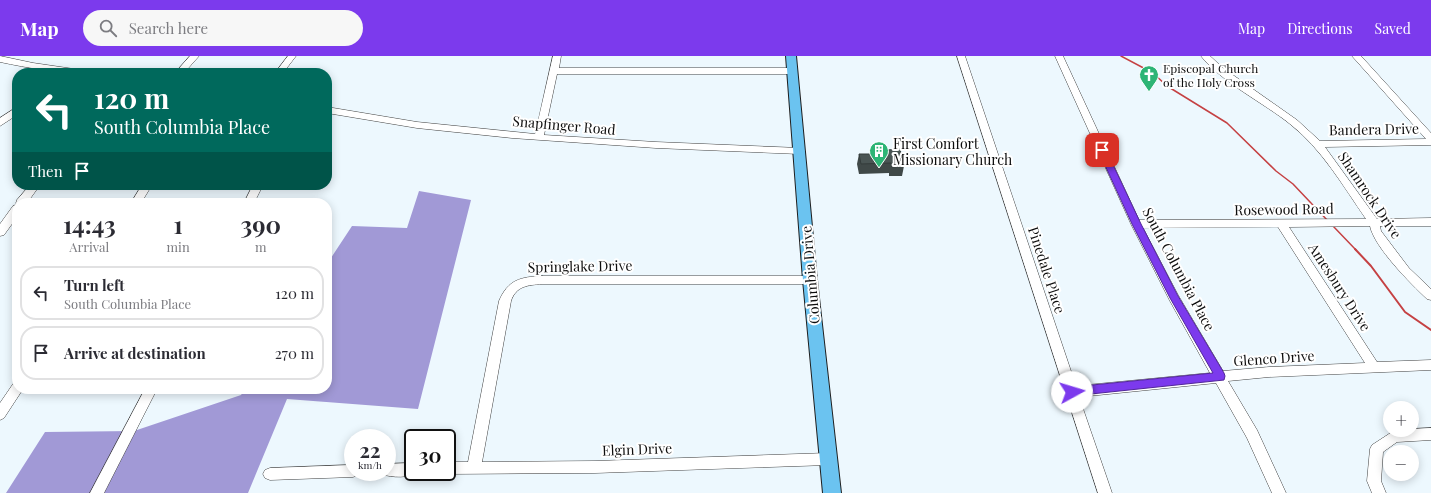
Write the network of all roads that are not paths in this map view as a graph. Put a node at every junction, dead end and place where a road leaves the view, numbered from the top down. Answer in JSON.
{"nodes":[{"id":1,"x":195,"y":56,"type":"edge"},
{"id":2,"x":292,"y":56,"type":"edge"},
{"id":3,"x":557,"y":56,"type":"edge"},
{"id":4,"x":791,"y":56,"type":"edge"},
{"id":5,"x":961,"y":56,"type":"edge"},
{"id":6,"x":1059,"y":56,"type":"edge"},
{"id":7,"x":1205,"y":56,"type":"edge"},
{"id":8,"x":1356,"y":56,"type":"edge"},
{"id":9,"x":0,"y":59,"type":"edge"},
{"id":10,"x":47,"y":68,"type":"edge"},
{"id":11,"x":184,"y":68,"type":"edge"},
{"id":12,"x":283,"y":68,"type":"edge"},
{"id":13,"x":554,"y":71,"type":"junction"},
{"id":14,"x":793,"y":71,"type":"junction"},
{"id":15,"x":332,"y":111,"type":"edge"},
{"id":16,"x":12,"y":114,"type":"edge"},
{"id":17,"x":0,"y":123,"type":"edge"},
{"id":18,"x":539,"y":136,"type":"junction"},
{"id":19,"x":1431,"y":139,"type":"edge"},
{"id":20,"x":1431,"y":142,"type":"edge"},
{"id":21,"x":1318,"y":144,"type":"junction"},
{"id":22,"x":800,"y":151,"type":"junction"},
{"id":23,"x":12,"y":216,"type":"edge"},
{"id":24,"x":1374,"y":222,"type":"junction"},
{"id":25,"x":1431,"y":222,"type":"edge"},
{"id":26,"x":1281,"y":223,"type":"junction"},
{"id":27,"x":1136,"y":224,"type":"junction"},
{"id":28,"x":0,"y":232,"type":"edge"},
{"id":29,"x":810,"y":280,"type":"junction"},
{"id":30,"x":1431,"y":296,"type":"edge"},
{"id":31,"x":1431,"y":365,"type":"edge"},
{"id":32,"x":1374,"y":367,"type":"junction"},
{"id":33,"x":1220,"y":376,"type":"junction"},
{"id":34,"x":1072,"y":392,"type":"junction"},
{"id":35,"x":13,"y":394,"type":"edge"},
{"id":36,"x":148,"y":394,"type":"edge"},
{"id":37,"x":0,"y":414,"type":"edge"},
{"id":38,"x":1431,"y":434,"type":"edge"},
{"id":39,"x":828,"y":459,"type":"junction"},
{"id":40,"x":474,"y":467,"type":"junction"},
{"id":41,"x":456,"y":468,"type":"edge"},
{"id":42,"x":344,"y":471,"type":"edge"},
{"id":43,"x":270,"y":474,"type":"dead end"},
{"id":44,"x":97,"y":493,"type":"edge"},
{"id":45,"x":832,"y":493,"type":"edge"},
{"id":46,"x":1105,"y":493,"type":"edge"},
{"id":47,"x":1279,"y":493,"type":"edge"},
{"id":48,"x":1380,"y":493,"type":"edge"}],
"edges":[{"from":1,"to":11,"type":"street"},
{"from":2,"to":12,"type":"street"},
{"from":3,"to":13,"type":"street"},
{"from":4,"to":14,"type":"main road","name":"Columbia Drive"},
{"from":5,"to":34,"type":"street","name":"Pinedale Place"},
{"from":6,"to":27,"type":"street","name":"South Columbia Place"},
{"from":7,"to":21,"type":"street","name":"Shamrock Drive"},
{"from":8,"to":19,"type":"street","name":"Bandera Drive"},
{"from":9,"to":10,"type":"street"},
{"from":13,"to":14,"type":"street"},
{"from":13,"to":18,"type":"street"},
{"from":14,"to":22,"type":"main road","name":"Columbia Drive"},
{"from":15,"to":18,"type":"street","name":"Snapfinger Road"},
{"from":16,"to":17,"type":"street"},
{"from":18,"to":22,"type":"street","name":"Snapfinger Road"},
{"from":20,"to":21,"type":"street","name":"Bandera Drive"},
{"from":21,"to":24,"type":"street","name":"Shamrock Drive"},
{"from":22,"to":29,"type":"main road","name":"Columbia Drive"},
{"from":23,"to":28,"type":"street"},
{"from":24,"to":25,"type":"street","name":"Rosewood Road"},
{"from":24,"to":26,"type":"street","name":"Rosewood Road"},
{"from":24,"to":30,"type":"street","name":"Shamrock Drive"},
{"from":26,"to":27,"type":"street","name":"Rosewood Road"},
{"from":26,"to":32,"type":"street","name":"Amesbury Drive"},
{"from":27,"to":33,"type":"street","name":"South Columbia Place"},
{"from":29,"to":39,"type":"main road","name":"Columbia Drive"},
{"from":29,"to":40,"type":"street","name":"Springlake Drive"},
{"from":31,"to":32,"type":"street","name":"Glenco Drive"},
{"from":32,"to":33,"type":"street","name":"Glenco Drive"},
{"from":33,"to":34,"type":"street","name":"Glenco Drive"},
{"from":33,"to":47,"type":"street","name":"South Columbia Place"},
{"from":34,"to":46,"type":"street","name":"Pinedale Place"},
{"from":35,"to":37,"type":"street"},
{"from":36,"to":44,"type":"street"},
{"from":38,"to":48,"type":"street"},
{"from":39,"to":40,"type":"street","name":"Elgin Drive"},
{"from":39,"to":45,"type":"main road","name":"Columbia Drive"},
{"from":40,"to":41,"type":"street","name":"Elgin Drive"},
{"from":42,"to":43,"type":"street"}]}
